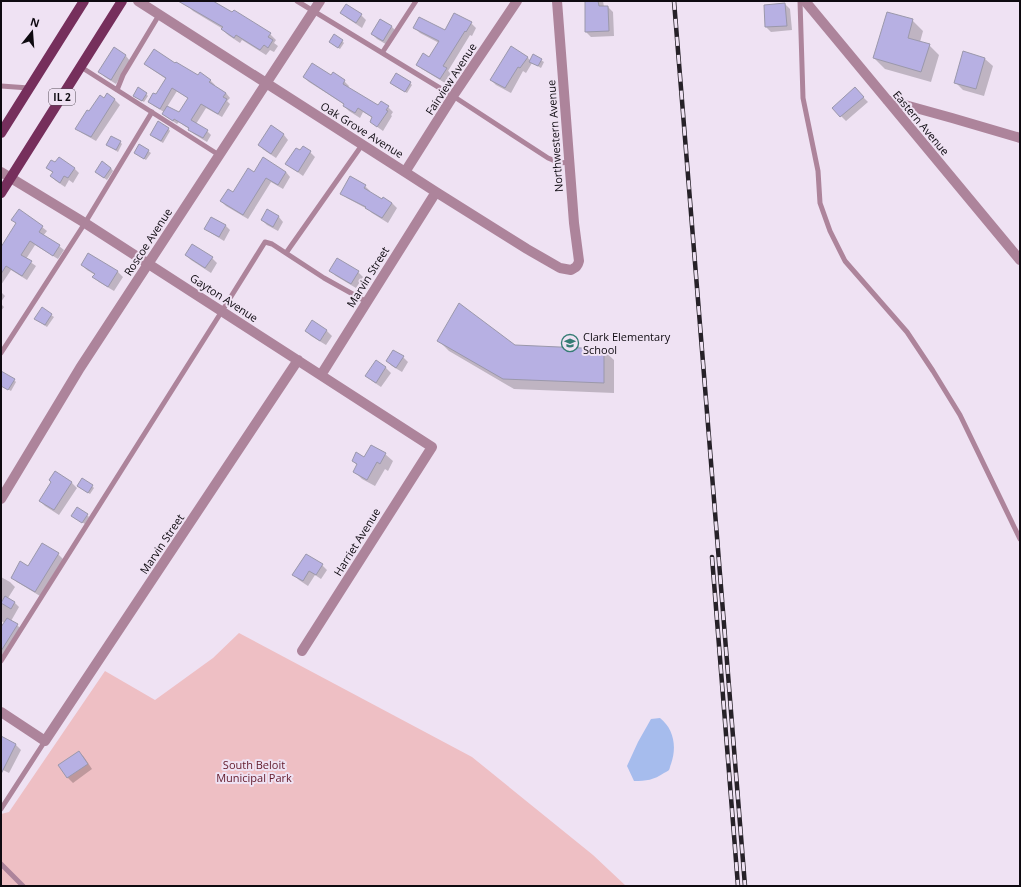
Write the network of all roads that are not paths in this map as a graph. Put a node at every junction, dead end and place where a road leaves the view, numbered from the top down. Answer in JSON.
{"nodes":[{"id":1,"x":84,"y":1,"type":"edge"},
{"id":2,"x":122,"y":1,"type":"edge"},
{"id":3,"x":138,"y":1,"type":"edge"},
{"id":4,"x":297,"y":1,"type":"edge"},
{"id":5,"x":320,"y":1,"type":"edge"},
{"id":6,"x":416,"y":1,"type":"edge"},
{"id":7,"x":517,"y":1,"type":"edge"},
{"id":8,"x":557,"y":1,"type":"edge"},
{"id":9,"x":800,"y":1,"type":"edge"},
{"id":10,"x":805,"y":1,"type":"edge"},
{"id":11,"x":313,"y":12,"type":"junction"},
{"id":12,"x":159,"y":15,"type":"junction"},
{"id":13,"x":382,"y":53,"type":"junction"},
{"id":14,"x":80,"y":67,"type":"junction"},
{"id":15,"x":266,"y":83,"type":"junction"},
{"id":16,"x":1,"y":86,"type":"edge"},
{"id":17,"x":29,"y":88,"type":"junction"},
{"id":18,"x":117,"y":90,"type":"junction"},
{"id":19,"x":453,"y":96,"type":"junction"},
{"id":20,"x":887,"y":100,"type":"junction"},
{"id":21,"x":152,"y":112,"type":"junction"},
{"id":22,"x":2,"y":127,"type":"edge"},
{"id":23,"x":1020,"y":138,"type":"edge"},
{"id":24,"x":362,"y":145,"type":"junction"},
{"id":25,"x":219,"y":155,"type":"junction"},
{"id":26,"x":570,"y":162,"type":"junction"},
{"id":27,"x":1,"y":172,"type":"edge"},
{"id":28,"x":405,"y":172,"type":"junction"},
{"id":29,"x":10,"y":178,"type":"junction"},
{"id":30,"x":1,"y":192,"type":"edge"},
{"id":31,"x":436,"y":192,"type":"junction"},
{"id":32,"x":85,"y":223,"type":"junction"},
{"id":33,"x":286,"y":253,"type":"junction"},
{"id":34,"x":1020,"y":260,"type":"edge"},
{"id":35,"x":148,"y":264,"type":"junction"},
{"id":36,"x":576,"y":267,"type":"joint"},
{"id":37,"x":367,"y":302,"type":"junction"},
{"id":38,"x":222,"y":311,"type":"junction"},
{"id":39,"x":1,"y":353,"type":"edge"},
{"id":40,"x":298,"y":360,"type":"junction"},
{"id":41,"x":321,"y":375,"type":"junction"},
{"id":42,"x":432,"y":447,"type":"joint"},
{"id":43,"x":1,"y":499,"type":"edge"},
{"id":44,"x":1020,"y":539,"type":"edge"},
{"id":45,"x":302,"y":651,"type":"dead end"},
{"id":46,"x":1,"y":660,"type":"edge"},
{"id":47,"x":1,"y":712,"type":"edge"},
{"id":48,"x":45,"y":740,"type":"junction"},
{"id":49,"x":1,"y":810,"type":"edge"},
{"id":50,"x":1,"y":864,"type":"edge"},
{"id":51,"x":23,"y":886,"type":"edge"}],
"edges":[{"from":1,"to":17,"type":"main road"},
{"from":2,"to":14,"type":"main road","number":"IL 2"},
{"from":3,"to":12,"type":"street","name":"Oak Grove Avenue"},
{"from":4,"to":11,"type":"lane"},
{"from":5,"to":11,"type":"street","name":"Roscoe Avenue"},
{"from":6,"to":13,"type":"lane"},
{"from":7,"to":19,"type":"street","name":"Fairview Avenue"},
{"from":8,"to":26,"type":"street","name":"Northwestern Avenue"},
{"from":9,"to":44,"type":"lane"},
{"from":10,"to":20,"type":"street","name":"Eastern Avenue"},
{"from":11,"to":13,"type":"lane"},
{"from":11,"to":15,"type":"street","name":"Roscoe Avenue"},
{"from":12,"to":15,"type":"street","name":"Oak Grove Avenue"},
{"from":12,"to":18,"type":"lane"},
{"from":13,"to":19,"type":"lane"},
{"from":14,"to":18,"type":"lane"},
{"from":14,"to":29,"type":"main road","number":"IL 2"},
{"from":15,"to":24,"type":"street","name":"Oak Grove Avenue"},
{"from":15,"to":25,"type":"street","name":"Roscoe Avenue"},
{"from":16,"to":17,"type":"lane"},
{"from":17,"to":22,"type":"main road"},
{"from":18,"to":21,"type":"lane"},
{"from":19,"to":26,"type":"lane"},
{"from":19,"to":28,"type":"street","name":"Fairview Avenue"},
{"from":20,"to":23,"type":"street"},
{"from":20,"to":34,"type":"street","name":"Eastern Avenue"},
{"from":21,"to":25,"type":"lane"},
{"from":21,"to":32,"type":"lane"},
{"from":24,"to":28,"type":"street","name":"Oak Grove Avenue"},
{"from":24,"to":33,"type":"lane"},
{"from":25,"to":35,"type":"street","name":"Roscoe Avenue"},
{"from":26,"to":36,"type":"street","name":"Northwestern Avenue"},
{"from":27,"to":29,"type":"street","name":"Gayton Avenue"},
{"from":28,"to":31,"type":"street","name":"Oak Grove Avenue"},
{"from":29,"to":30,"type":"main road","number":"IL 2"},
{"from":29,"to":32,"type":"street","name":"Gayton Avenue"},
{"from":31,"to":36,"type":"street","name":"Oak Grove Avenue"},
{"from":31,"to":37,"type":"street","name":"Marvin Street"},
{"from":32,"to":35,"type":"street","name":"Gayton Avenue"},
{"from":32,"to":39,"type":"lane"},
{"from":33,"to":37,"type":"lane"},
{"from":33,"to":38,"type":"lane"},
{"from":35,"to":38,"type":"street","name":"Gayton Avenue"},
{"from":35,"to":43,"type":"street","name":"Roscoe Avenue"},
{"from":37,"to":41,"type":"street","name":"Marvin Street"},
{"from":38,"to":40,"type":"street","name":"Gayton Avenue"},
{"from":38,"to":46,"type":"lane"},
{"from":40,"to":41,"type":"street","name":"Gayton Avenue"},
{"from":40,"to":48,"type":"street","name":"Marvin Street"},
{"from":41,"to":42,"type":"street","name":"Gayton Avenue"},
{"from":42,"to":45,"type":"street","name":"Harriet Avenue"},
{"from":47,"to":48,"type":"street"},
{"from":48,"to":49,"type":"lane"},
{"from":50,"to":51,"type":"lane"}]}
